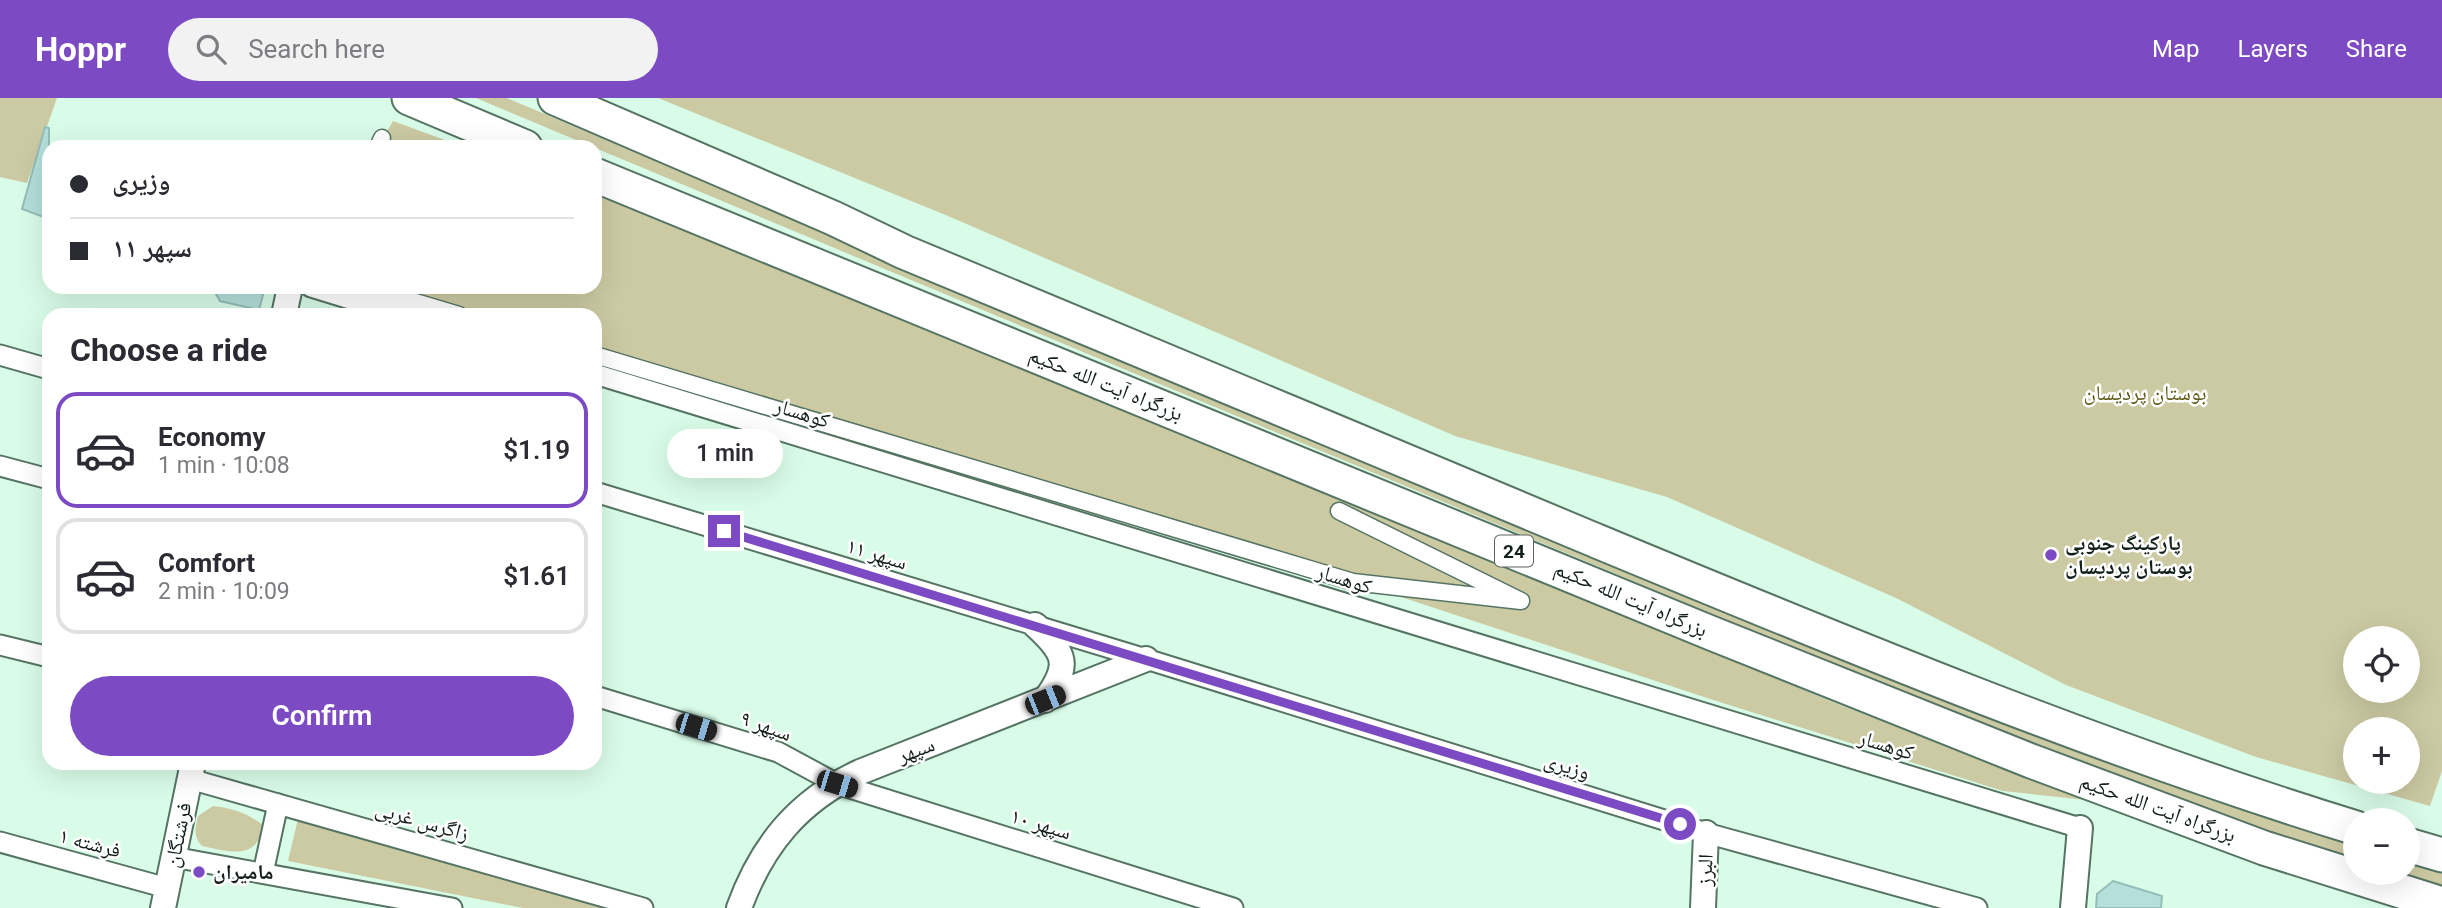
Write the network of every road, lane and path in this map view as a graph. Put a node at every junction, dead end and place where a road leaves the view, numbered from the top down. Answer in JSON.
{"nodes":[{"id":1,"x":399,"y":98,"type":"edge"},
{"id":2,"x":409,"y":98,"type":"edge"},
{"id":3,"x":555,"y":98,"type":"edge"},
{"id":4,"x":466,"y":123,"type":"junction"},
{"id":5,"x":508,"y":140,"type":"edge"},
{"id":6,"x":602,"y":178,"type":"edge"},
{"id":7,"x":334,"y":294,"type":"edge"},
{"id":8,"x":388,"y":294,"type":"edge"},
{"id":9,"x":380,"y":308,"type":"edge"},
{"id":10,"x":436,"y":308,"type":"edge"},
{"id":11,"x":0,"y":355,"type":"edge"},
{"id":12,"x":602,"y":357,"type":"edge"},
{"id":13,"x":42,"y":367,"type":"edge"},
{"id":14,"x":602,"y":376,"type":"edge"},
{"id":15,"x":0,"y":466,"type":"edge"},
{"id":16,"x":42,"y":478,"type":"edge"},
{"id":17,"x":602,"y":494,"type":"edge"},
{"id":18,"x":1339,"y":511,"type":"dead end"},
{"id":19,"x":1035,"y":625,"type":"junction"},
{"id":20,"x":0,"y":645,"type":"edge"},
{"id":21,"x":42,"y":655,"type":"edge"},
{"id":22,"x":1146,"y":659,"type":"junction"},
{"id":23,"x":602,"y":698,"type":"edge"},
{"id":24,"x":1045,"y":700,"type":"junction"},
{"id":25,"x":191,"y":771,"type":"edge"},
{"id":26,"x":837,"y":784,"type":"junction"},
{"id":27,"x":278,"y":804,"type":"junction"},
{"id":28,"x":2343,"y":824,"type":"edge"},
{"id":29,"x":2080,"y":828,"type":"joint"},
{"id":30,"x":1706,"y":833,"type":"junction"},
{"id":31,"x":0,"y":842,"type":"edge"},
{"id":32,"x":2420,"y":849,"type":"edge"},
{"id":33,"x":2442,"y":855,"type":"edge"},
{"id":34,"x":173,"y":857,"type":"junction"},
{"id":35,"x":263,"y":873,"type":"junction"},
{"id":36,"x":165,"y":898,"type":"edge"},
{"id":37,"x":2442,"y":904,"type":"edge"},
{"id":38,"x":452,"y":908,"type":"edge"},
{"id":39,"x":643,"y":908,"type":"edge"},
{"id":40,"x":739,"y":908,"type":"edge"},
{"id":41,"x":1233,"y":908,"type":"edge"},
{"id":42,"x":1703,"y":908,"type":"edge"},
{"id":43,"x":1977,"y":908,"type":"edge"},
{"id":44,"x":2073,"y":908,"type":"edge"}],
"edges":[{"from":1,"to":4,"type":"highway"},
{"from":2,"to":4,"type":"highway"},
{"from":3,"to":28,"type":"highway","name":"بزرگراه آیت الله حکیم","number":"24"},
{"from":4,"to":5,"type":"highway"},
{"from":6,"to":37,"type":"highway","name":"بزرگراه آیت الله حکیم","number":"24"},
{"from":7,"to":9,"type":"street"},
{"from":8,"to":10,"type":"street"},
{"from":11,"to":13,"type":"street"},
{"from":12,"to":18,"type":"street"},
{"from":14,"to":29,"type":"street","name":"کوهسار"},
{"from":15,"to":16,"type":"street"},
{"from":17,"to":19,"type":"street","name":"سپهر ۱۱"},
{"from":19,"to":22,"type":"street","name":"سپهر ۱۱"},
{"from":19,"to":24,"type":"street"},
{"from":20,"to":21,"type":"street"},
{"from":22,"to":24,"type":"street","name":"سپهر"},
{"from":22,"to":30,"type":"street","name":"وزیری"},
{"from":23,"to":26,"type":"street","name":"سپهر ۹"},
{"from":24,"to":26,"type":"street","name":"سپهر"},
{"from":25,"to":27,"type":"street","name":"زاگرس غربی"},
{"from":25,"to":34,"type":"street","name":"فرشتگان"},
{"from":26,"to":40,"type":"street","name":"سپهر"},
{"from":26,"to":41,"type":"street","name":"سپهر ۱۰"},
{"from":27,"to":35,"type":"street"},
{"from":27,"to":39,"type":"street","name":"زاگرس غربی"},
{"from":29,"to":44,"type":"street"},
{"from":30,"to":42,"type":"street","name":"البرز"},
{"from":30,"to":43,"type":"street","name":"وزیری"},
{"from":31,"to":36,"type":"street","name":"فرشته ۱"},
{"from":32,"to":33,"type":"highway"},
{"from":34,"to":35,"type":"street"},
{"from":34,"to":36,"type":"street","name":"فرشتگان"},
{"from":35,"to":38,"type":"street"}]}
